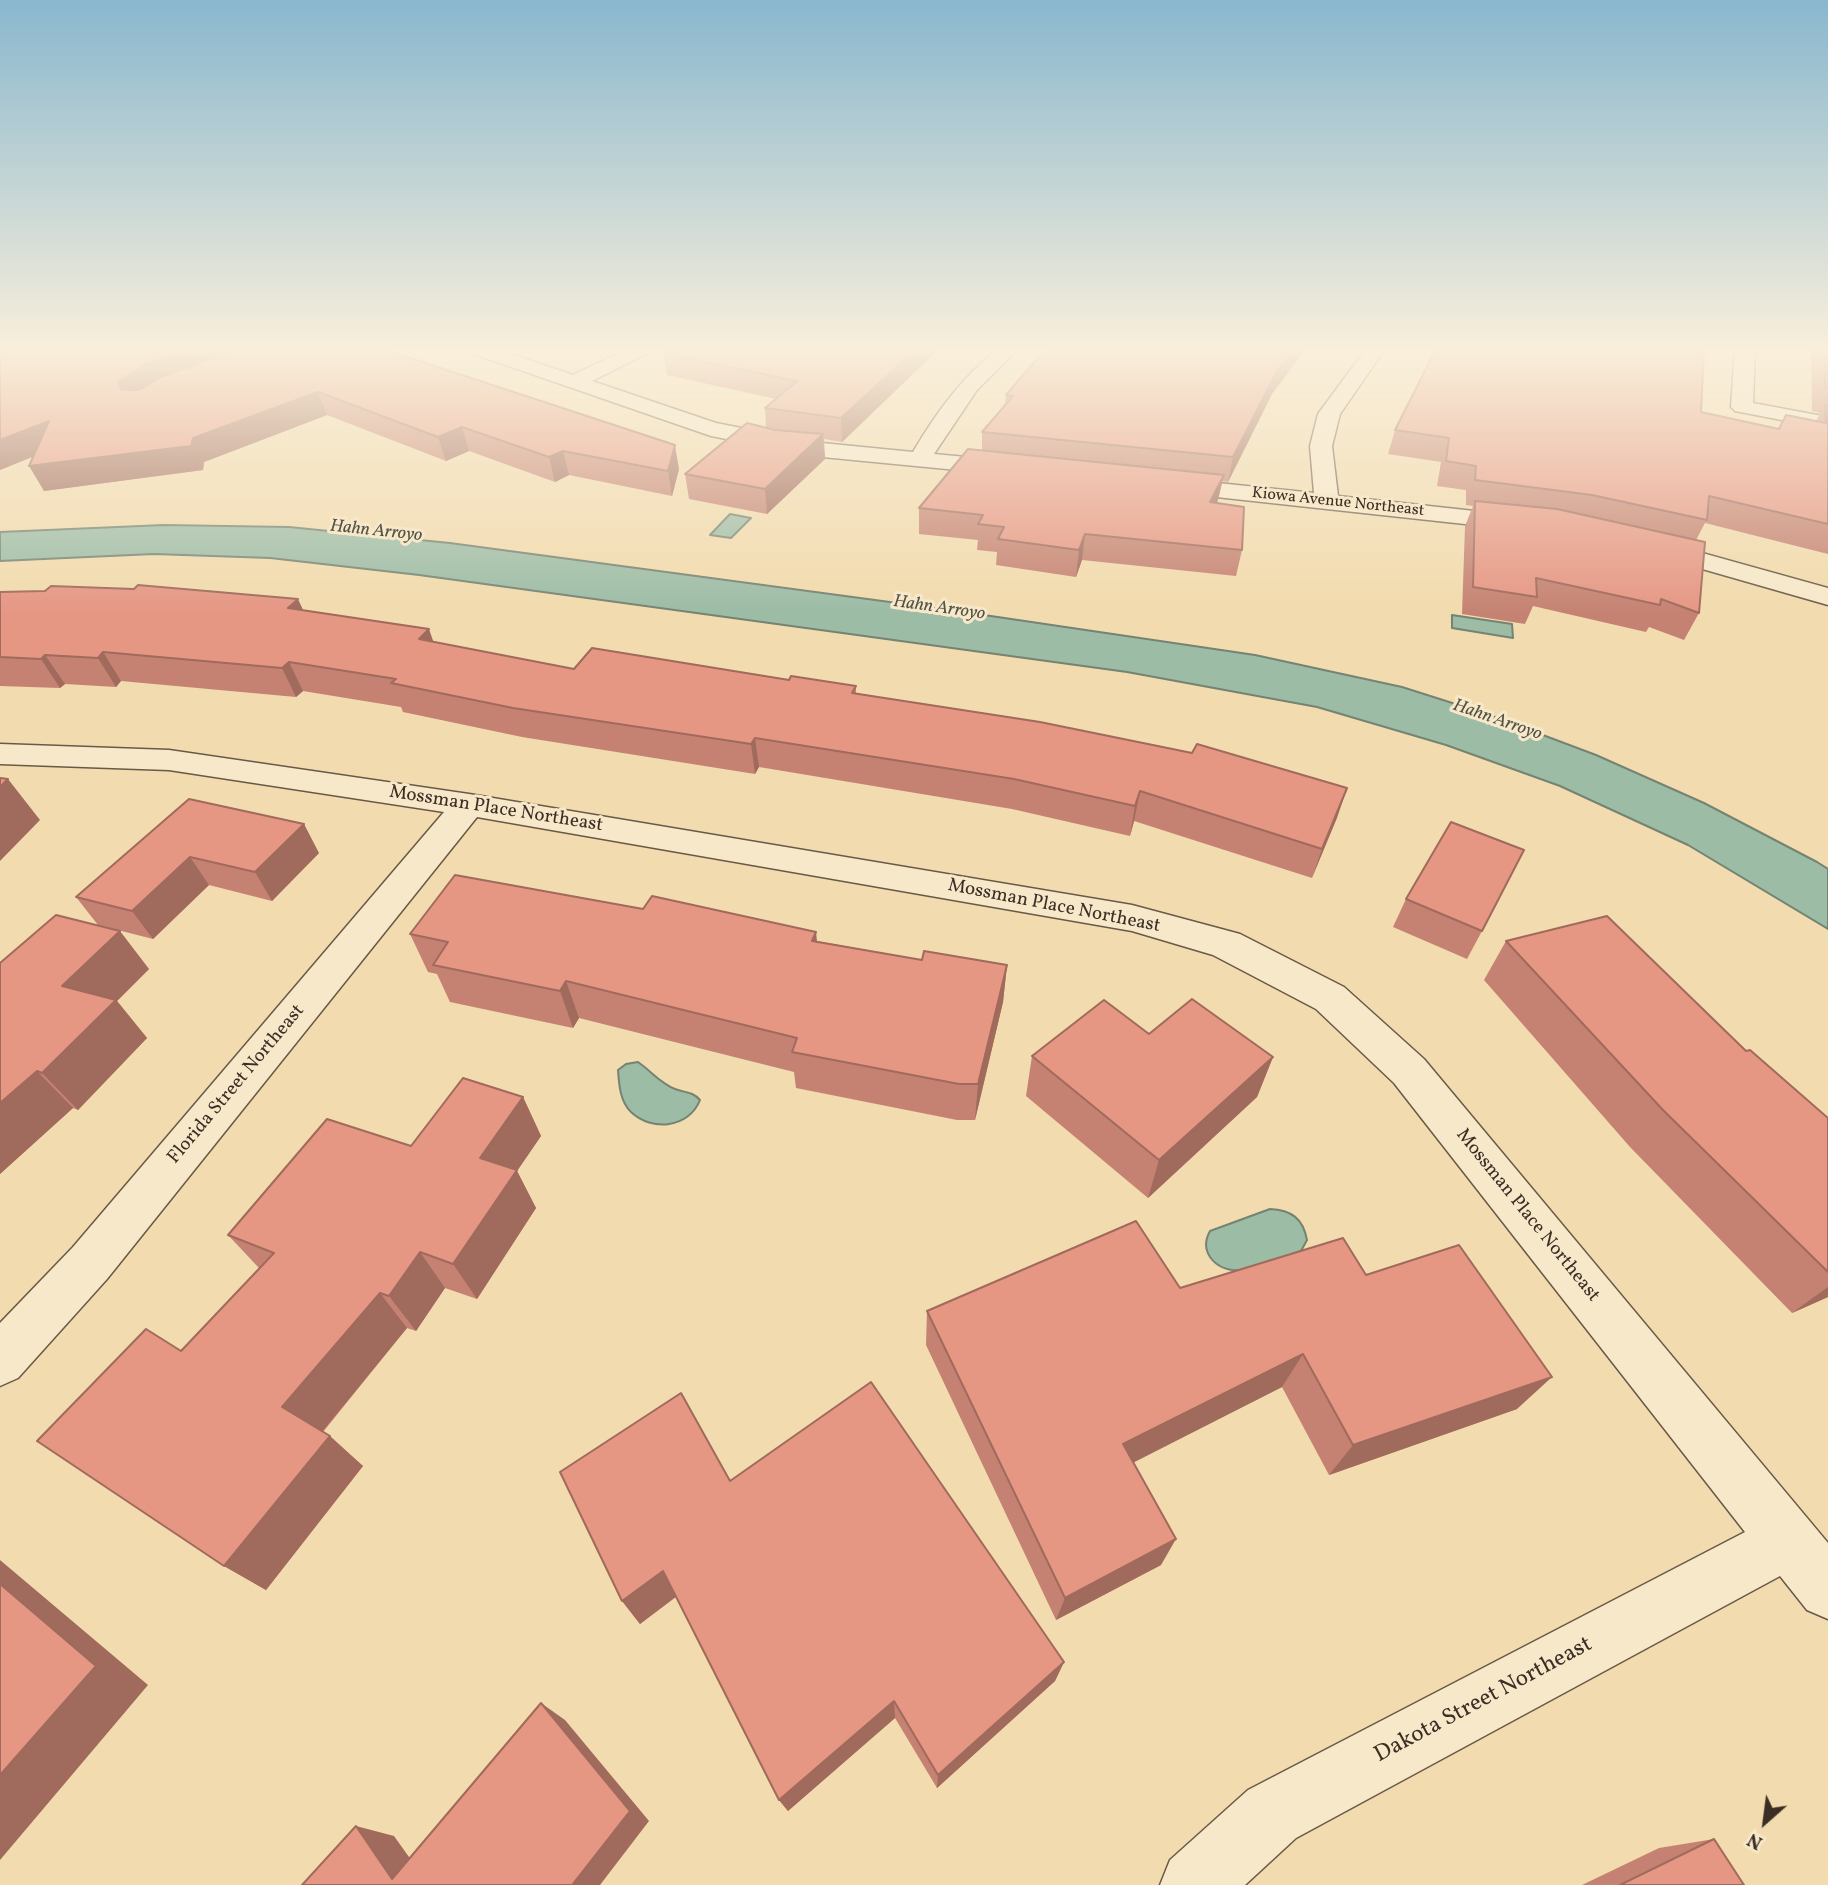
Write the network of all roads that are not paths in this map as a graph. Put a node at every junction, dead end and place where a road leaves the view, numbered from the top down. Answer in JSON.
{"nodes":[{"id":1,"x":751,"y":437,"type":"edge"},
{"id":2,"x":933,"y":437,"type":"edge"},
{"id":3,"x":1323,"y":437,"type":"edge"},
{"id":4,"x":920,"y":459,"type":"junction"},
{"id":5,"x":1028,"y":470,"type":"edge"},
{"id":6,"x":1150,"y":483,"type":"edge"},
{"id":7,"x":1327,"y":501,"type":"junction"},
{"id":8,"x":1546,"y":525,"type":"edge"},
{"id":9,"x":1624,"y":541,"type":"edge"},
{"id":10,"x":1828,"y":597,"type":"edge"},
{"id":11,"x":0,"y":754,"type":"edge"},
{"id":12,"x":469,"y":805,"type":"junction"},
{"id":13,"x":0,"y":1360,"type":"edge"},
{"id":14,"x":1789,"y":1539,"type":"junction"},
{"id":15,"x":1828,"y":1589,"type":"edge"},
{"id":16,"x":1195,"y":1885,"type":"edge"}],
"edges":[{"from":1,"to":4,"type":"street"},
{"from":2,"to":4,"type":"street"},
{"from":3,"to":7,"type":"street"},
{"from":4,"to":5,"type":"street"},
{"from":6,"to":7,"type":"street","name":"Kiowa Avenue Northeast"},
{"from":7,"to":8,"type":"street","name":"Kiowa Avenue Northeast"},
{"from":9,"to":10,"type":"street"},
{"from":11,"to":12,"type":"street","name":"Mossman Place Northeast"},
{"from":12,"to":13,"type":"street","name":"Florida Street Northeast"},
{"from":12,"to":14,"type":"street","name":"Mossman Place Northeast"},
{"from":14,"to":15,"type":"street","name":"Mossman Place Northeast"},
{"from":14,"to":16,"type":"street","name":"Dakota Street Northeast"}]}
